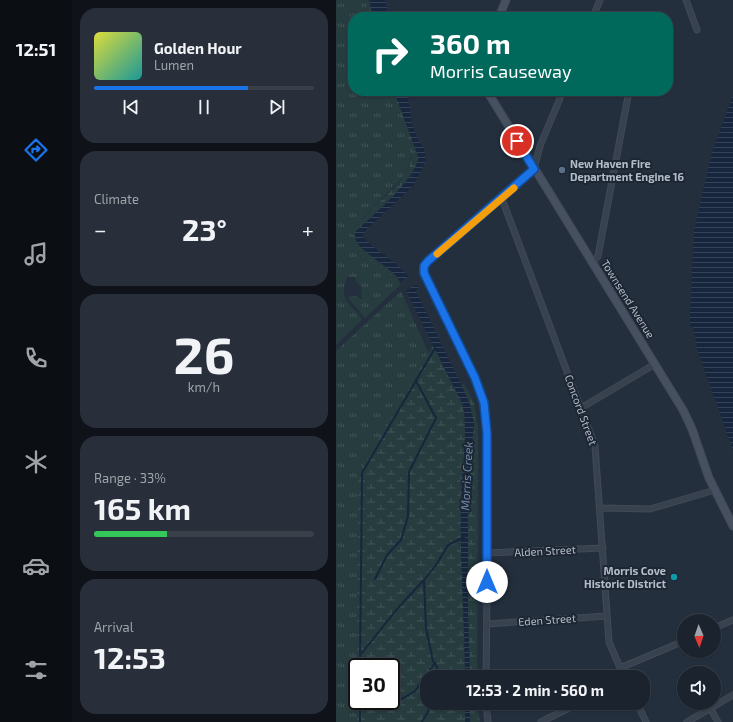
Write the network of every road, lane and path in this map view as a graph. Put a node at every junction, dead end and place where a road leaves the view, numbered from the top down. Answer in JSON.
{"nodes":[{"id":1,"x":506,"y":0,"type":"edge"},
{"id":2,"x":600,"y":0,"type":"edge"},
{"id":3,"x":686,"y":0,"type":"edge"},
{"id":4,"x":501,"y":12,"type":"edge"},
{"id":5,"x":595,"y":12,"type":"edge"},
{"id":6,"x":697,"y":30,"type":"dead end"},
{"id":7,"x":490,"y":96,"type":"edge"},
{"id":8,"x":561,"y":96,"type":"edge"},
{"id":9,"x":628,"y":96,"type":"edge"},
{"id":10,"x":534,"y":169,"type":"junction"},
{"id":11,"x":502,"y":199,"type":"junction"},
{"id":12,"x":593,"y":263,"type":"junction"},
{"id":13,"x":655,"y":364,"type":"junction"},
{"id":14,"x":581,"y":408,"type":"junction"},
{"id":15,"x":715,"y":490,"type":"junction"},
{"id":16,"x":601,"y":508,"type":"junction"},
{"id":17,"x":733,"y":526,"type":"edge"},
{"id":18,"x":603,"y":548,"type":"junction"},
{"id":19,"x":487,"y":553,"type":"junction"},
{"id":20,"x":607,"y":616,"type":"junction"},
{"id":21,"x":733,"y":620,"type":"edge"},
{"id":22,"x":487,"y":624,"type":"junction"},
{"id":23,"x":721,"y":625,"type":"edge"},
{"id":24,"x":677,"y":644,"type":"edge"},
{"id":25,"x":620,"y":668,"type":"joint"},
{"id":26,"x":486,"y":670,"type":"edge"},
{"id":27,"x":733,"y":695,"type":"edge"},
{"id":28,"x":721,"y":702,"type":"edge"},
{"id":29,"x":487,"y":710,"type":"edge"},
{"id":30,"x":565,"y":710,"type":"edge"},
{"id":31,"x":640,"y":710,"type":"edge"},
{"id":32,"x":707,"y":710,"type":"edge"},
{"id":33,"x":711,"y":710,"type":"edge"},
{"id":34,"x":488,"y":722,"type":"edge"},
{"id":35,"x":541,"y":722,"type":"edge"},
{"id":36,"x":646,"y":722,"type":"edge"},
{"id":37,"x":687,"y":722,"type":"edge"},
{"id":38,"x":718,"y":722,"type":"edge"}],
"edges":[{"from":1,"to":4,"type":"main road"},
{"from":2,"to":5,"type":"street"},
{"from":3,"to":6,"type":"street"},
{"from":7,"to":10,"type":"main road","name":"Townsend Avenue"},
{"from":8,"to":10,"type":"street"},
{"from":9,"to":12,"type":"street"},
{"from":10,"to":11,"type":"street"},
{"from":10,"to":12,"type":"main road","name":"Townsend Avenue"},
{"from":11,"to":14,"type":"street","name":"Concord Street"},
{"from":11,"to":19,"type":"street"},
{"from":12,"to":13,"type":"main road","name":"Townsend Avenue"},
{"from":13,"to":14,"type":"street"},
{"from":13,"to":15,"type":"main road","name":"Townsend Avenue"},
{"from":14,"to":16,"type":"street","name":"Concord Street"},
{"from":15,"to":16,"type":"street"},
{"from":15,"to":17,"type":"main road","name":"Townsend Avenue"},
{"from":16,"to":18,"type":"street","name":"Concord Street"},
{"from":18,"to":19,"type":"street","name":"Alden Street"},
{"from":18,"to":20,"type":"street","name":"Concord Street"},
{"from":19,"to":22,"type":"street"},
{"from":20,"to":22,"type":"street","name":"Eden Street"},
{"from":20,"to":25,"type":"street","name":"Concord Street"},
{"from":21,"to":23,"type":"street"},
{"from":22,"to":26,"type":"street"},
{"from":24,"to":25,"type":"street"},
{"from":27,"to":28,"type":"street"},
{"from":29,"to":34,"type":"street"},
{"from":30,"to":35,"type":"street"},
{"from":31,"to":36,"type":"street"},
{"from":32,"to":37,"type":"street"},
{"from":33,"to":38,"type":"street"}]}
